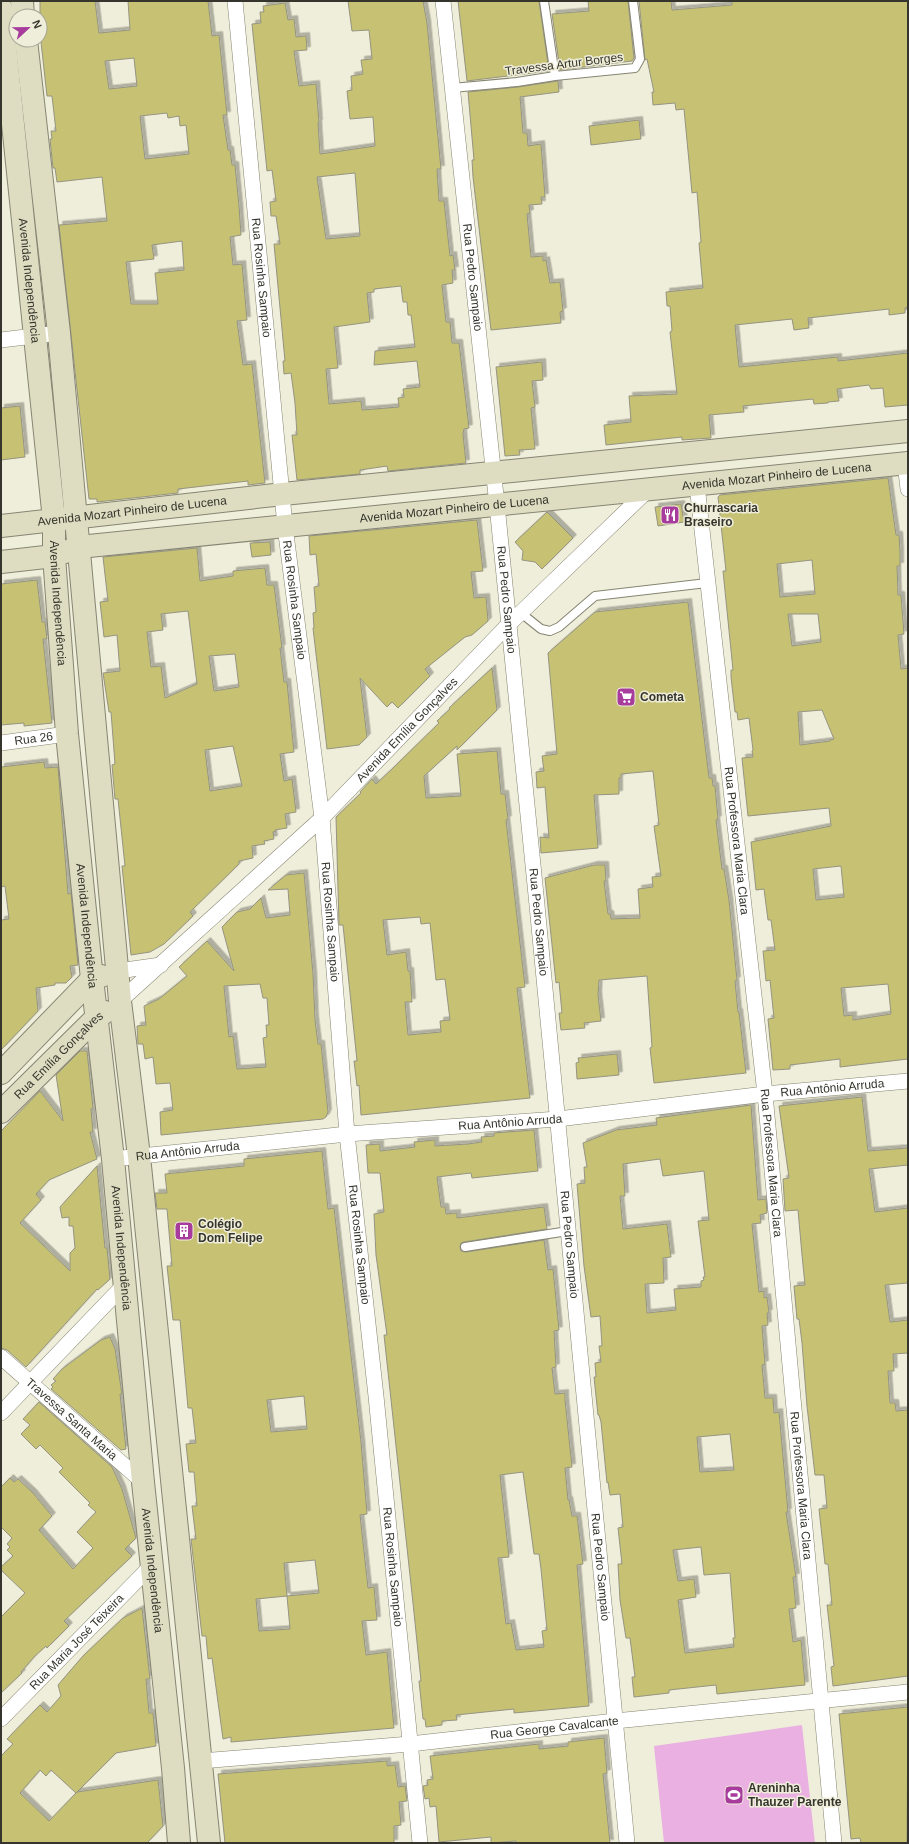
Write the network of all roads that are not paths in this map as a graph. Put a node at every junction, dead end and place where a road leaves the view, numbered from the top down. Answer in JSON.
{"nodes":[{"id":1,"x":235,"y":1,"type":"edge"},
{"id":2,"x":443,"y":1,"type":"edge"},
{"id":3,"x":544,"y":1,"type":"edge"},
{"id":4,"x":633,"y":1,"type":"edge"},
{"id":5,"x":1,"y":8,"type":"edge"},
{"id":6,"x":26,"y":48,"type":"edge"},
{"id":7,"x":555,"y":76,"type":"junction"},
{"id":8,"x":452,"y":88,"type":"junction"},
{"id":9,"x":24,"y":116,"type":"junction"},
{"id":10,"x":59,"y":333,"type":"junction"},
{"id":11,"x":35,"y":336,"type":"junction"},
{"id":12,"x":1,"y":340,"type":"edge"},
{"id":13,"x":908,"y":431,"type":"edge"},
{"id":14,"x":863,"y":436,"type":"junction"},
{"id":15,"x":907,"y":463,"type":"edge"},
{"id":16,"x":866,"y":467,"type":"junction"},
{"id":17,"x":493,"y":473,"type":"junction"},
{"id":18,"x":697,"y":485,"type":"junction"},
{"id":19,"x":908,"y":489,"type":"edge"},
{"id":20,"x":648,"y":490,"type":"junction"},
{"id":21,"x":283,"y":494,"type":"junction"},
{"id":22,"x":497,"y":505,"type":"junction"},
{"id":23,"x":77,"y":517,"type":"junction"},
{"id":24,"x":54,"y":520,"type":"junction"},
{"id":25,"x":1,"y":526,"type":"edge"},
{"id":26,"x":285,"y":526,"type":"junction"},
{"id":27,"x":79,"y":547,"type":"junction"},
{"id":28,"x":54,"y":556,"type":"junction"},
{"id":29,"x":1,"y":562,"type":"edge"},
{"id":30,"x":707,"y":583,"type":"junction"},
{"id":31,"x":521,"y":613,"type":"junction"},
{"id":32,"x":508,"y":625,"type":"junction"},
{"id":33,"x":67,"y":734,"type":"junction"},
{"id":34,"x":1,"y":743,"type":"edge"},
{"id":35,"x":322,"y":818,"type":"junction"},
{"id":36,"x":161,"y":965,"type":"junction"},
{"id":37,"x":118,"y":971,"type":"junction"},
{"id":38,"x":92,"y":979,"type":"junction"},
{"id":39,"x":120,"y":1001,"type":"junction"},
{"id":40,"x":96,"y":1018,"type":"junction"},
{"id":41,"x":1,"y":1073,"type":"edge"},
{"id":42,"x":908,"y":1081,"type":"edge"},
{"id":43,"x":764,"y":1094,"type":"junction"},
{"id":44,"x":1,"y":1112,"type":"edge"},
{"id":45,"x":558,"y":1119,"type":"junction"},
{"id":46,"x":347,"y":1134,"type":"junction"},
{"id":47,"x":139,"y":1156,"type":"junction"},
{"id":48,"x":113,"y":1159,"type":"junction"},
{"id":49,"x":568,"y":1231,"type":"junction"},
{"id":50,"x":465,"y":1247,"type":"dead end"},
{"id":51,"x":125,"y":1284,"type":"junction"},
{"id":52,"x":1,"y":1357,"type":"edge"},
{"id":53,"x":31,"y":1382,"type":"junction"},
{"id":54,"x":1,"y":1413,"type":"edge"},
{"id":55,"x":143,"y":1482,"type":"junction"},
{"id":56,"x":152,"y":1566,"type":"junction"},
{"id":57,"x":908,"y":1692,"type":"edge"},
{"id":58,"x":821,"y":1701,"type":"junction"},
{"id":59,"x":1,"y":1719,"type":"edge"},
{"id":60,"x":615,"y":1721,"type":"junction"},
{"id":61,"x":410,"y":1744,"type":"junction"},
{"id":62,"x":200,"y":1761,"type":"junction"},
{"id":63,"x":177,"y":1841,"type":"edge"},
{"id":64,"x":208,"y":1843,"type":"edge"},
{"id":65,"x":420,"y":1843,"type":"edge"},
{"id":66,"x":628,"y":1843,"type":"edge"},
{"id":67,"x":834,"y":1843,"type":"edge"}],
"edges":[{"from":1,"to":21,"type":"street","name":"Rua Rosinha Sampaio"},
{"from":2,"to":8,"type":"street","name":"Rua Pedro Sampaio"},
{"from":3,"to":7,"type":"lane"},
{"from":4,"to":7,"type":"lane","name":"Travessa Artur Borges"},
{"from":5,"to":9,"type":"main road","name":"Avenida Independência"},
{"from":6,"to":9,"type":"main road","name":"Avenida Independência"},
{"from":7,"to":8,"type":"lane","name":"Travessa Artur Borges"},
{"from":8,"to":17,"type":"street","name":"Rua Pedro Sampaio"},
{"from":9,"to":10,"type":"main road","name":"Avenida Independência"},
{"from":9,"to":11,"type":"main road","name":"Avenida Independência"},
{"from":10,"to":11,"type":"street"},
{"from":10,"to":23,"type":"main road","name":"Avenida Independência"},
{"from":11,"to":12,"type":"street"},
{"from":11,"to":24,"type":"main road","name":"Avenida Independência"},
{"from":13,"to":14,"type":"main road","name":"Avenida Mozart Pinheiro de Lucena"},
{"from":14,"to":16,"type":"main road"},
{"from":14,"to":17,"type":"main road","name":"Avenida Mozart Pinheiro de Lucena"},
{"from":15,"to":16,"type":"main road","name":"Avenida Mozart Pinheiro de Lucena"},
{"from":15,"to":19,"type":"street"},
{"from":16,"to":18,"type":"main road","name":"Avenida Mozart Pinheiro de Lucena"},
{"from":17,"to":21,"type":"main road","name":"Avenida Mozart Pinheiro de Lucena"},
{"from":17,"to":22,"type":"street","name":"Rua Pedro Sampaio"},
{"from":18,"to":20,"type":"main road","name":"Avenida Mozart Pinheiro de Lucena"},
{"from":18,"to":30,"type":"street","name":"Rua Professora Maria Clara"},
{"from":20,"to":22,"type":"main road","name":"Avenida Mozart Pinheiro de Lucena"},
{"from":20,"to":31,"type":"street","name":"Avenida Emília Gonçalves"},
{"from":21,"to":23,"type":"main road","name":"Avenida Mozart Pinheiro de Lucena"},
{"from":21,"to":26,"type":"street","name":"Rua Rosinha Sampaio"},
{"from":22,"to":26,"type":"main road","name":"Avenida Mozart Pinheiro de Lucena"},
{"from":22,"to":32,"type":"street","name":"Rua Pedro Sampaio"},
{"from":23,"to":24,"type":"main road","name":"Avenida Mozart Pinheiro de Lucena"},
{"from":23,"to":27,"type":"main road","name":"Avenida Independência"},
{"from":24,"to":25,"type":"main road","name":"Avenida Mozart Pinheiro de Lucena"},
{"from":24,"to":28,"type":"main road","name":"Avenida Independência"},
{"from":26,"to":27,"type":"main road","name":"Avenida Mozart Pinheiro de Lucena"},
{"from":26,"to":35,"type":"street","name":"Rua Rosinha Sampaio"},
{"from":27,"to":28,"type":"main road","name":"Avenida Mozart Pinheiro de Lucena"},
{"from":27,"to":37,"type":"main road","name":"Avenida Independência"},
{"from":28,"to":29,"type":"main road","name":"Avenida Mozart Pinheiro de Lucena"},
{"from":28,"to":33,"type":"main road","name":"Avenida Independência"},
{"from":30,"to":31,"type":"lane"},
{"from":30,"to":43,"type":"street","name":"Rua Professora Maria Clara"},
{"from":31,"to":32,"type":"street","name":"Avenida Emília Gonçalves"},
{"from":32,"to":35,"type":"street","name":"Avenida Emília Gonçalves"},
{"from":32,"to":45,"type":"street","name":"Rua Pedro Sampaio"},
{"from":33,"to":34,"type":"street","name":"Rua 26"},
{"from":33,"to":38,"type":"main road","name":"Avenida Independência"},
{"from":35,"to":36,"type":"street","name":"Avenida Emília Gonçalves"},
{"from":35,"to":46,"type":"street","name":"Rua Rosinha Sampaio"},
{"from":36,"to":37,"type":"street"},
{"from":36,"to":39,"type":"street","name":"Avenida Emília Gonçalves"},
{"from":37,"to":38,"type":"main road"},
{"from":37,"to":39,"type":"main road","name":"Avenida Independência"},
{"from":38,"to":40,"type":"main road","name":"Avenida Independência"},
{"from":38,"to":41,"type":"main road"},
{"from":39,"to":40,"type":"main road","name":"Rua Emília Gonçalves"},
{"from":39,"to":47,"type":"main road","name":"Avenida Independência"},
{"from":40,"to":44,"type":"main road","name":"Rua Emília Gonçalves"},
{"from":40,"to":48,"type":"main road","name":"Avenida Independência"},
{"from":42,"to":43,"type":"street","name":"Rua Antônio Arruda"},
{"from":43,"to":45,"type":"street","name":"Rua Antônio Arruda"},
{"from":43,"to":58,"type":"street","name":"Rua Professora Maria Clara"},
{"from":45,"to":46,"type":"street","name":"Rua Antônio Arruda"},
{"from":45,"to":49,"type":"street","name":"Rua Pedro Sampaio"},
{"from":46,"to":47,"type":"street","name":"Rua Antônio Arruda"},
{"from":46,"to":61,"type":"street","name":"Rua Rosinha Sampaio"},
{"from":47,"to":48,"type":"street","name":"Rua Antônio Arruda"},
{"from":47,"to":62,"type":"main road","name":"Avenida Independência"},
{"from":48,"to":51,"type":"main road","name":"Avenida Independência"},
{"from":49,"to":50,"type":"lane"},
{"from":49,"to":60,"type":"street","name":"Rua Pedro Sampaio"},
{"from":51,"to":53,"type":"street"},
{"from":51,"to":55,"type":"main road","name":"Avenida Independência"},
{"from":52,"to":53,"type":"street","name":"Travessa Santa Maria"},
{"from":53,"to":54,"type":"street"},
{"from":53,"to":55,"type":"street","name":"Travessa Santa Maria"},
{"from":55,"to":56,"type":"main road","name":"Avenida Independência"},
{"from":56,"to":59,"type":"street","name":"Rua Maria José Teixeira"},
{"from":56,"to":63,"type":"main road","name":"Avenida Independência"},
{"from":57,"to":58,"type":"street","name":"Rua George Cavalcante"},
{"from":58,"to":60,"type":"street","name":"Rua George Cavalcante"},
{"from":58,"to":67,"type":"street","name":"Rua Professora Maria Clara"},
{"from":60,"to":61,"type":"street","name":"Rua George Cavalcante"},
{"from":60,"to":66,"type":"street","name":"Rua Pedro Sampaio"},
{"from":61,"to":62,"type":"street","name":"Rua George Cavalcante"},
{"from":61,"to":65,"type":"street","name":"Rua Rosinha Sampaio"},
{"from":62,"to":64,"type":"main road","name":"Avenida Independência"}]}
